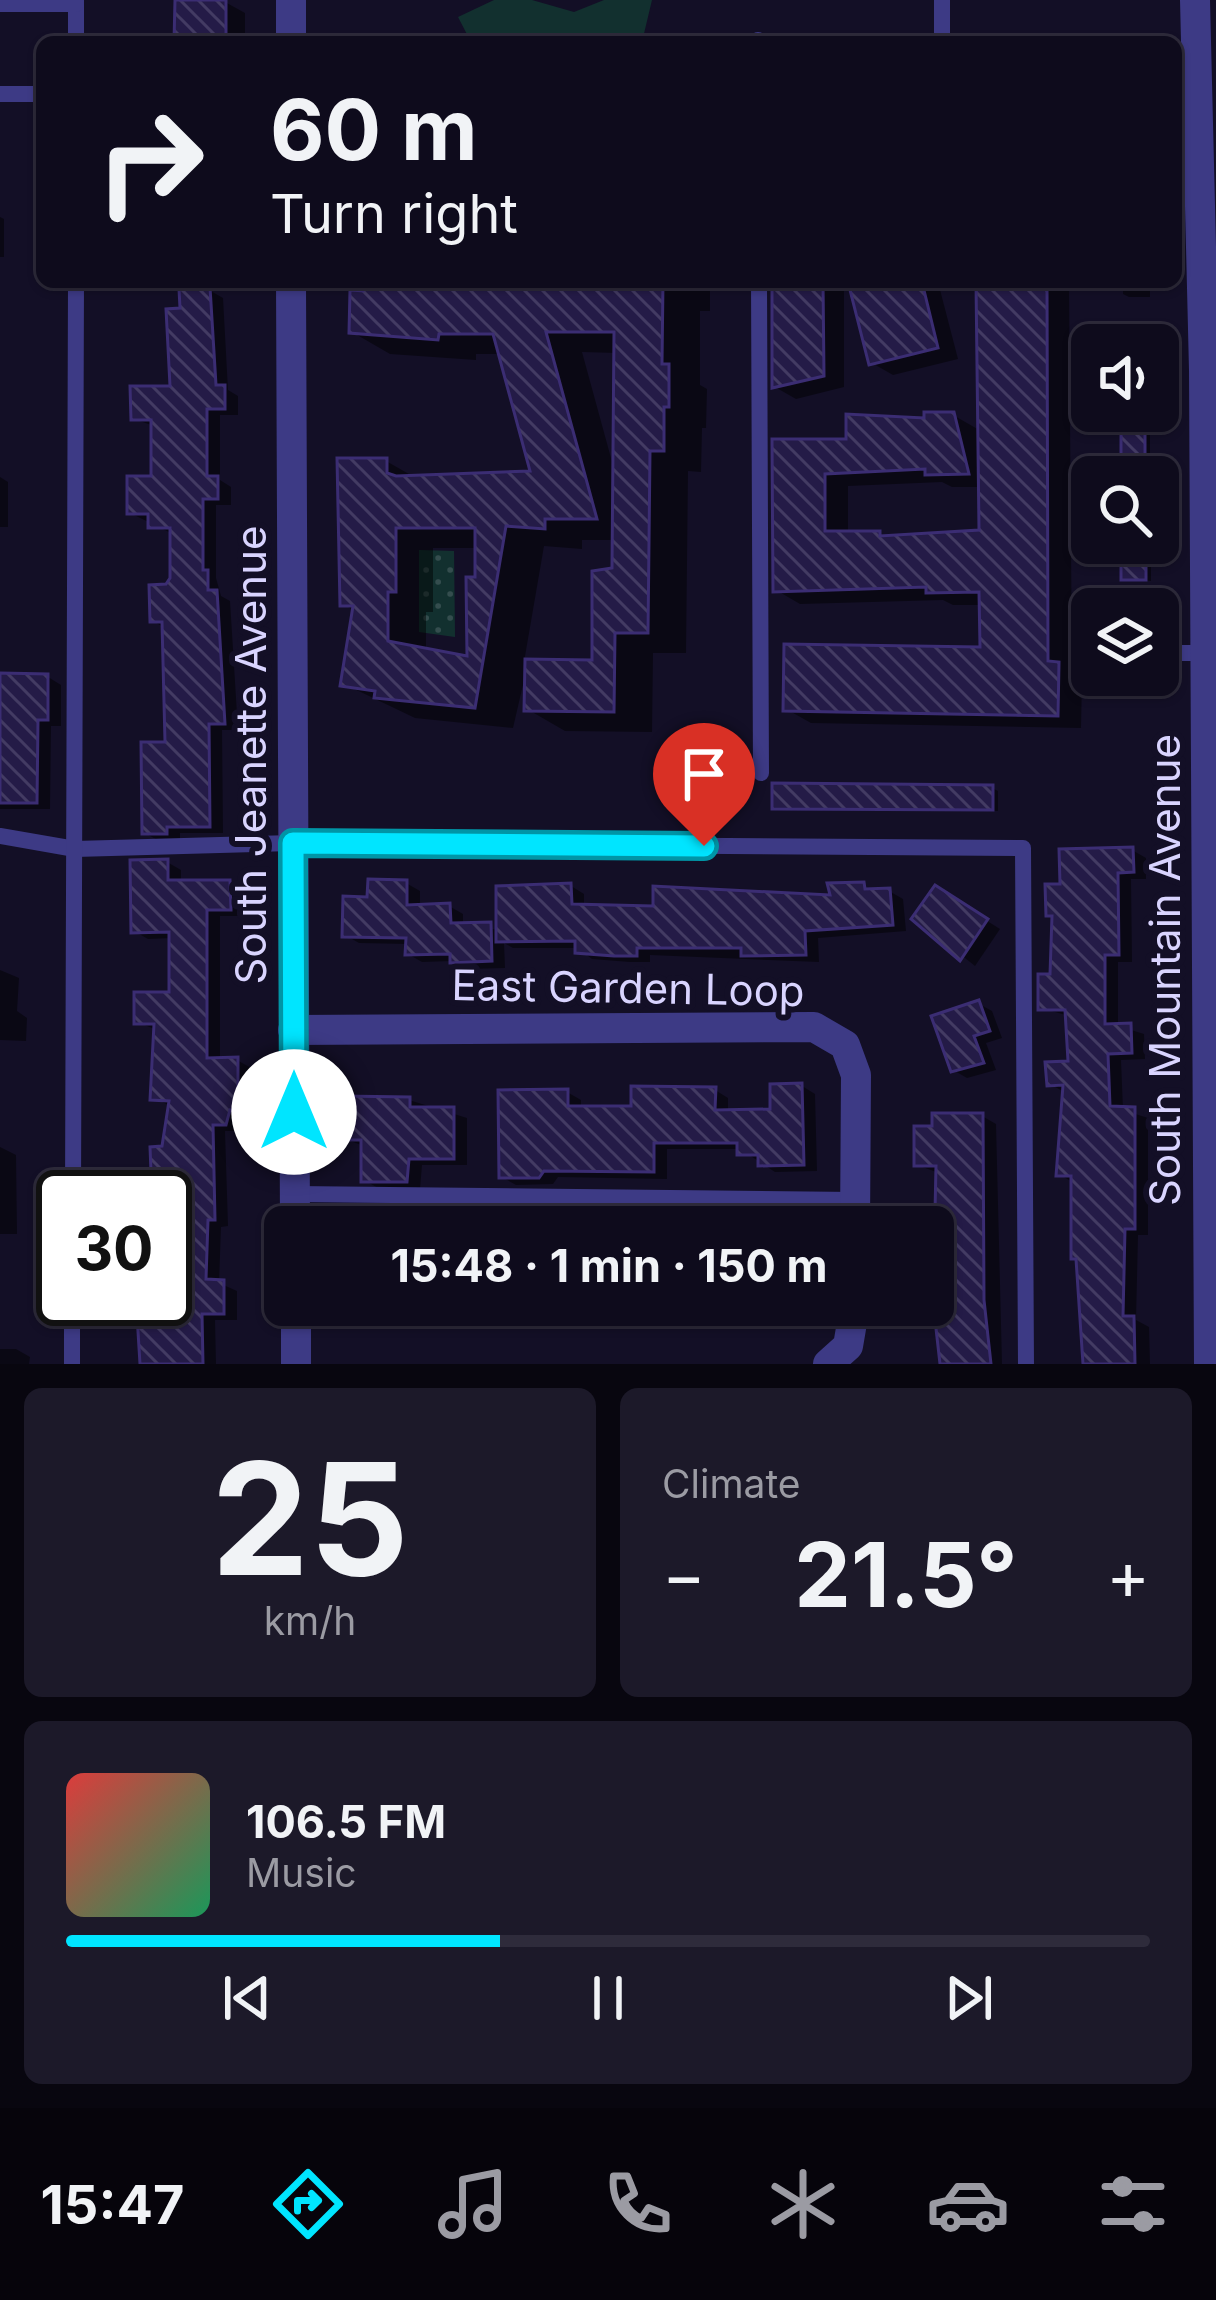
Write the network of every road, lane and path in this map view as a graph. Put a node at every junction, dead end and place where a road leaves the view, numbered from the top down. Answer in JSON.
{"nodes":[{"id":1,"x":291,"y":0,"type":"edge"},
{"id":2,"x":943,"y":0,"type":"edge"},
{"id":3,"x":1202,"y":1,"type":"edge"},
{"id":4,"x":76,"y":2,"type":"edge"},
{"id":5,"x":0,"y":4,"type":"edge"},
{"id":6,"x":76,"y":36,"type":"edge"},
{"id":7,"x":291,"y":36,"type":"edge"},
{"id":8,"x":942,"y":36,"type":"edge"},
{"id":9,"x":0,"y":94,"type":"edge"},
{"id":10,"x":36,"y":94,"type":"edge"},
{"id":11,"x":1208,"y":188,"type":"edge"},
{"id":12,"x":76,"y":288,"type":"edge"},
{"id":13,"x":291,"y":288,"type":"edge"},
{"id":14,"x":759,"y":288,"type":"edge"},
{"id":15,"x":1210,"y":370,"type":"edge"},
{"id":16,"x":1210,"y":558,"type":"edge"},
{"id":17,"x":1179,"y":653,"type":"edge"},
{"id":18,"x":1205,"y":653,"type":"junction"},
{"id":19,"x":1211,"y":756,"type":"edge"},
{"id":20,"x":761,"y":773,"type":"dead end"},
{"id":21,"x":0,"y":836,"type":"edge"},
{"id":22,"x":293,"y":843,"type":"junction"},
{"id":23,"x":75,"y":849,"type":"junction"},
{"id":24,"x":1212,"y":940,"type":"edge"},
{"id":25,"x":293,"y":1030,"type":"junction"},
{"id":26,"x":1212,"y":1126,"type":"edge"},
{"id":27,"x":73,"y":1170,"type":"edge"},
{"id":28,"x":295,"y":1194,"type":"junction"},
{"id":29,"x":295,"y":1206,"type":"edge"},
{"id":30,"x":649,"y":1206,"type":"edge"},
{"id":31,"x":855,"y":1206,"type":"edge"},
{"id":32,"x":72,"y":1326,"type":"edge"},
{"id":33,"x":296,"y":1326,"type":"edge"},
{"id":34,"x":854,"y":1326,"type":"edge"},
{"id":35,"x":841,"y":1360,"type":"edge"},
{"id":36,"x":72,"y":1364,"type":"edge"},
{"id":37,"x":296,"y":1364,"type":"edge"},
{"id":38,"x":1026,"y":1364,"type":"edge"},
{"id":39,"x":1209,"y":1364,"type":"edge"}],
"edges":[{"from":1,"to":7,"type":"street"},
{"from":2,"to":8,"type":"lane"},
{"from":3,"to":11,"type":"street","name":"South Mountain Avenue"},
{"from":4,"to":5,"type":"lane"},
{"from":4,"to":6,"type":"lane"},
{"from":9,"to":10,"type":"lane"},
{"from":11,"to":15,"type":"street","name":"South Mountain Avenue"},
{"from":12,"to":23,"type":"lane"},
{"from":13,"to":22,"type":"street","name":"South Jeanette Avenue"},
{"from":14,"to":20,"type":"lane"},
{"from":15,"to":16,"type":"street","name":"South Mountain Avenue"},
{"from":16,"to":18,"type":"street","name":"South Mountain Avenue"},
{"from":17,"to":18,"type":"lane"},
{"from":18,"to":19,"type":"street","name":"South Mountain Avenue"},
{"from":19,"to":24,"type":"street","name":"South Mountain Avenue"},
{"from":21,"to":23,"type":"lane"},
{"from":22,"to":23,"type":"lane"},
{"from":22,"to":25,"type":"street","name":"South Jeanette Avenue"},
{"from":22,"to":38,"type":"lane"},
{"from":23,"to":27,"type":"lane"},
{"from":24,"to":26,"type":"street","name":"South Mountain Avenue"},
{"from":25,"to":28,"type":"street","name":"South Jeanette Avenue"},
{"from":25,"to":31,"type":"street","name":"East Garden Loop"},
{"from":26,"to":39,"type":"street","name":"South Mountain Avenue"},
{"from":28,"to":29,"type":"street","name":"South Jeanette Avenue"},
{"from":28,"to":30,"type":"lane"},
{"from":32,"to":36,"type":"lane"},
{"from":33,"to":37,"type":"street"},
{"from":34,"to":35,"type":"street"}]}
